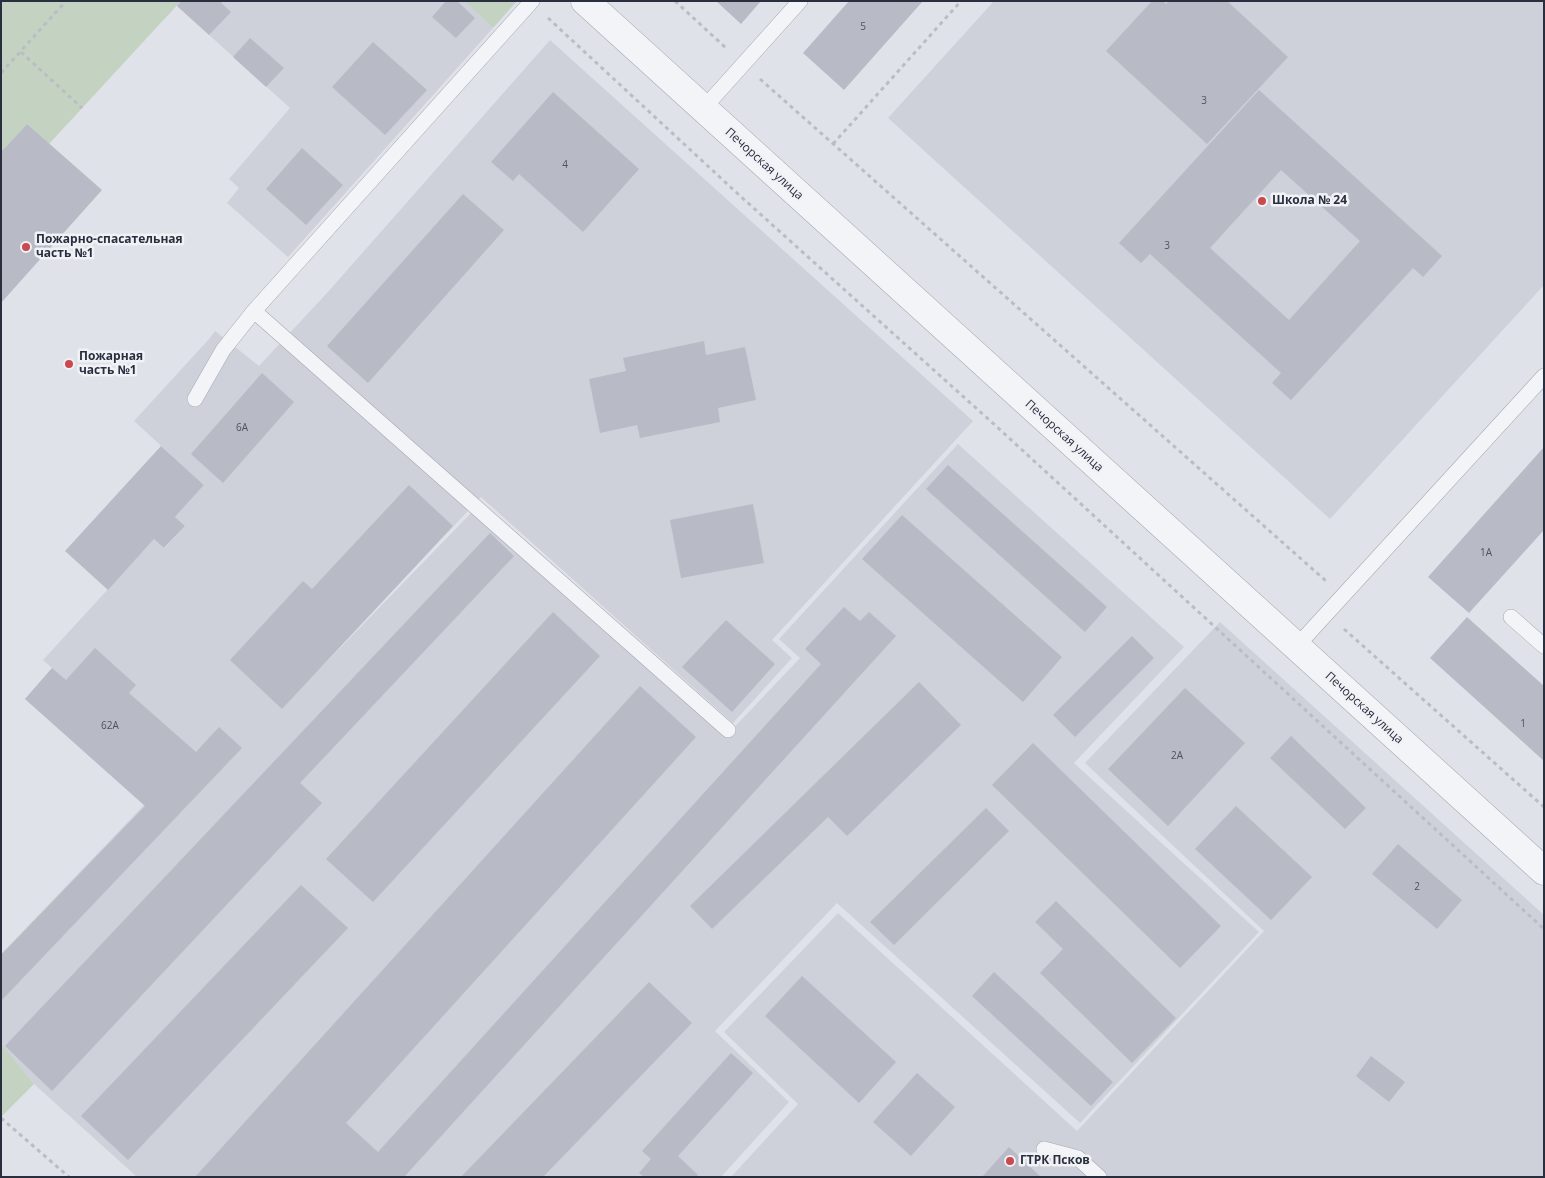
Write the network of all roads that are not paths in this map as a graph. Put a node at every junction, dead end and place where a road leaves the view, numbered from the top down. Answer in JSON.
{"nodes":[{"id":1,"x":585,"y":1,"type":"edge"},
{"id":2,"x":800,"y":1,"type":"edge"},
{"id":3,"x":530,"y":2,"type":"edge"},
{"id":4,"x":703,"y":109,"type":"junction"},
{"id":5,"x":254,"y":311,"type":"junction"},
{"id":6,"x":1544,"y":376,"type":"edge"},
{"id":7,"x":195,"y":399,"type":"dead end"},
{"id":8,"x":1511,"y":617,"type":"dead end"},
{"id":9,"x":1544,"y":646,"type":"edge"},
{"id":10,"x":1296,"y":647,"type":"junction"},
{"id":11,"x":728,"y":730,"type":"dead end"},
{"id":12,"x":1544,"y":871,"type":"edge"},
{"id":13,"x":1044,"y":1149,"type":"dead end"},
{"id":14,"x":1099,"y":1177,"type":"edge"}],
"edges":[{"from":1,"to":4,"type":"street","name":"Печорская улица"},
{"from":2,"to":4,"type":"lane"},
{"from":3,"to":5,"type":"lane"},
{"from":4,"to":10,"type":"street","name":"Печорская улица"},
{"from":5,"to":7,"type":"lane"},
{"from":5,"to":11,"type":"lane"},
{"from":6,"to":10,"type":"lane"},
{"from":8,"to":9,"type":"lane"},
{"from":10,"to":12,"type":"street","name":"Печорская улица"},
{"from":13,"to":14,"type":"lane"}]}
